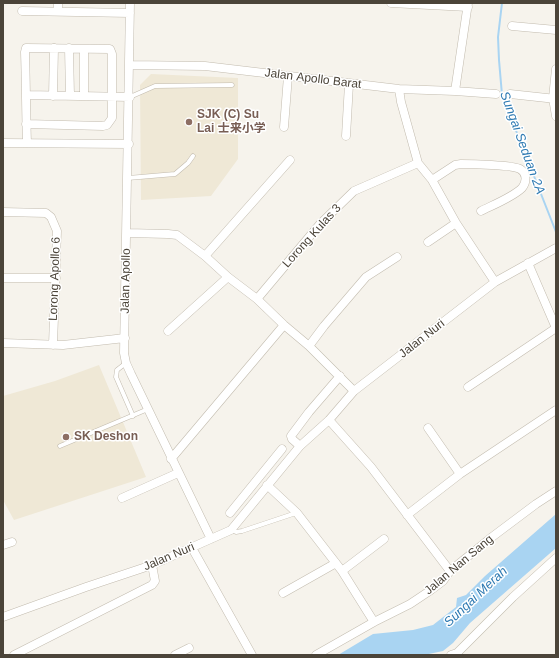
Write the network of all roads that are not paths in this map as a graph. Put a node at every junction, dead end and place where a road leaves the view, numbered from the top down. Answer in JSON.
{"nodes":[{"id":1,"x":130,"y":3,"type":"edge"},
{"id":2,"x":391,"y":3,"type":"edge"},
{"id":3,"x":468,"y":5,"type":"edge"},
{"id":4,"x":58,"y":7,"type":"edge"},
{"id":5,"x":22,"y":11,"type":"dead end"},
{"id":6,"x":130,"y":13,"type":"junction"},
{"id":7,"x":512,"y":26,"type":"dead end"},
{"id":8,"x":556,"y":30,"type":"edge"},
{"id":9,"x":54,"y":48,"type":"junction"},
{"id":10,"x":69,"y":48,"type":"junction"},
{"id":11,"x":84,"y":49,"type":"junction"},
{"id":12,"x":130,"y":65,"type":"junction"},
{"id":13,"x":556,"y":69,"type":"edge"},
{"id":14,"x":288,"y":76,"type":"junction"},
{"id":15,"x":349,"y":84,"type":"junction"},
{"id":16,"x":232,"y":85,"type":"dead end"},
{"id":17,"x":399,"y":89,"type":"junction"},
{"id":18,"x":455,"y":91,"type":"junction"},
{"id":19,"x":496,"y":94,"type":"dead end"},
{"id":20,"x":510,"y":94,"type":"dead end"},
{"id":21,"x":27,"y":95,"type":"junction"},
{"id":22,"x":53,"y":96,"type":"junction"},
{"id":23,"x":70,"y":96,"type":"junction"},
{"id":24,"x":84,"y":96,"type":"junction"},
{"id":25,"x":113,"y":96,"type":"junction"},
{"id":26,"x":130,"y":97,"type":"junction"},
{"id":27,"x":555,"y":99,"type":"edge"},
{"id":28,"x":556,"y":116,"type":"edge"},
{"id":29,"x":26,"y":124,"type":"junction"},
{"id":30,"x":284,"y":127,"type":"dead end"},
{"id":31,"x":346,"y":136,"type":"dead end"},
{"id":32,"x":3,"y":143,"type":"edge"},
{"id":33,"x":27,"y":143,"type":"junction"},
{"id":34,"x":129,"y":144,"type":"junction"},
{"id":35,"x":192,"y":156,"type":"dead end"},
{"id":36,"x":290,"y":160,"type":"dead end"},
{"id":37,"x":418,"y":163,"type":"junction"},
{"id":38,"x":128,"y":178,"type":"junction"},
{"id":39,"x":432,"y":180,"type":"junction"},
{"id":40,"x":481,"y":211,"type":"dead end"},
{"id":41,"x":3,"y":212,"type":"edge"},
{"id":42,"x":456,"y":223,"type":"junction"},
{"id":43,"x":127,"y":233,"type":"junction"},
{"id":44,"x":428,"y":242,"type":"dead end"},
{"id":45,"x":556,"y":248,"type":"edge"},
{"id":46,"x":205,"y":256,"type":"junction"},
{"id":47,"x":397,"y":257,"type":"dead end"},
{"id":48,"x":528,"y":263,"type":"junction"},
{"id":49,"x":228,"y":277,"type":"junction"},
{"id":50,"x":3,"y":278,"type":"edge"},
{"id":51,"x":56,"y":278,"type":"junction"},
{"id":52,"x":495,"y":282,"type":"junction"},
{"id":53,"x":257,"y":299,"type":"junction"},
{"id":54,"x":284,"y":325,"type":"junction"},
{"id":55,"x":556,"y":328,"type":"edge"},
{"id":56,"x":168,"y":331,"type":"dead end"},
{"id":57,"x":125,"y":338,"type":"junction"},
{"id":58,"x":3,"y":343,"type":"edge"},
{"id":59,"x":53,"y":345,"type":"junction"},
{"id":60,"x":310,"y":346,"type":"junction"},
{"id":61,"x":126,"y":363,"type":"junction"},
{"id":62,"x":340,"y":376,"type":"junction"},
{"id":63,"x":468,"y":387,"type":"dead end"},
{"id":64,"x":354,"y":391,"type":"junction"},
{"id":65,"x":148,"y":409,"type":"junction"},
{"id":66,"x":556,"y":410,"type":"edge"},
{"id":67,"x":133,"y":416,"type":"junction"},
{"id":68,"x":329,"y":420,"type":"junction"},
{"id":69,"x":428,"y":428,"type":"dead end"},
{"id":70,"x":60,"y":446,"type":"dead end"},
{"id":71,"x":300,"y":446,"type":"junction"},
{"id":72,"x":282,"y":449,"type":"dead end"},
{"id":73,"x":171,"y":459,"type":"junction"},
{"id":74,"x":274,"y":459,"type":"junction"},
{"id":75,"x":282,"y":466,"type":"junction"},
{"id":76,"x":178,"y":473,"type":"junction"},
{"id":77,"x":460,"y":474,"type":"junction"},
{"id":78,"x":267,"y":485,"type":"junction"},
{"id":79,"x":556,"y":491,"type":"edge"},
{"id":80,"x":122,"y":498,"type":"dead end"},
{"id":81,"x":240,"y":502,"type":"junction"},
{"id":82,"x":249,"y":509,"type":"junction"},
{"id":83,"x":230,"y":512,"type":"dead end"},
{"id":84,"x":297,"y":513,"type":"junction"},
{"id":85,"x":407,"y":515,"type":"junction"},
{"id":86,"x":231,"y":530,"type":"junction"},
{"id":87,"x":211,"y":539,"type":"junction"},
{"id":88,"x":384,"y":539,"type":"dead end"},
{"id":89,"x":12,"y":542,"type":"dead end"},
{"id":90,"x":3,"y":545,"type":"edge"},
{"id":91,"x":192,"y":548,"type":"junction"},
{"id":92,"x":556,"y":558,"type":"edge"},
{"id":93,"x":336,"y":563,"type":"junction"},
{"id":94,"x":152,"y":565,"type":"junction"},
{"id":95,"x":342,"y":571,"type":"junction"},
{"id":96,"x":450,"y":571,"type":"junction"},
{"id":97,"x":283,"y":593,"type":"dead end"},
{"id":98,"x":3,"y":617,"type":"edge"},
{"id":99,"x":374,"y":622,"type":"junction"},
{"id":100,"x":189,"y":648,"type":"dead end"},
{"id":101,"x":455,"y":654,"type":"edge"},
{"id":102,"x":14,"y":655,"type":"edge"},
{"id":103,"x":175,"y":655,"type":"edge"},
{"id":104,"x":252,"y":655,"type":"edge"},
{"id":105,"x":316,"y":655,"type":"edge"}],
"edges":[{"from":1,"to":6,"type":"street","name":"Jalan Apollo"},
{"from":2,"to":3,"type":"street"},
{"from":3,"to":18,"type":"street"},
{"from":4,"to":5,"type":"street"},
{"from":4,"to":6,"type":"street"},
{"from":6,"to":12,"type":"street","name":"Jalan Apollo"},
{"from":7,"to":8,"type":"street"},
{"from":9,"to":10,"type":"street"},
{"from":9,"to":21,"type":"street"},
{"from":9,"to":22,"type":"street"},
{"from":10,"to":11,"type":"street"},
{"from":10,"to":23,"type":"street"},
{"from":11,"to":24,"type":"street"},
{"from":11,"to":25,"type":"street"},
{"from":12,"to":14,"type":"street","name":"Jalan Apollo Barat"},
{"from":12,"to":26,"type":"street","name":"Jalan Apollo"},
{"from":13,"to":27,"type":"street"},
{"from":14,"to":15,"type":"street","name":"Jalan Apollo Barat"},
{"from":14,"to":30,"type":"street"},
{"from":15,"to":17,"type":"street","name":"Jalan Apollo Barat"},
{"from":15,"to":31,"type":"street"},
{"from":16,"to":26,"type":"lane"},
{"from":17,"to":18,"type":"street","name":"Jalan Apollo Barat"},
{"from":17,"to":37,"type":"street"},
{"from":18,"to":19,"type":"street","name":"Jalan Apollo Barat"},
{"from":20,"to":27,"type":"street"},
{"from":21,"to":22,"type":"street"},
{"from":21,"to":29,"type":"street"},
{"from":22,"to":23,"type":"street"},
{"from":23,"to":24,"type":"street"},
{"from":24,"to":25,"type":"street"},
{"from":25,"to":26,"type":"street"},
{"from":25,"to":29,"type":"street"},
{"from":26,"to":34,"type":"street","name":"Jalan Apollo"},
{"from":27,"to":28,"type":"street"},
{"from":29,"to":33,"type":"street"},
{"from":32,"to":33,"type":"street"},
{"from":33,"to":34,"type":"street"},
{"from":34,"to":38,"type":"street","name":"Jalan Apollo"},
{"from":35,"to":38,"type":"lane"},
{"from":36,"to":46,"type":"street"},
{"from":37,"to":39,"type":"street"},
{"from":37,"to":53,"type":"street","name":"Lorong Kulas 3"},
{"from":38,"to":43,"type":"street","name":"Jalan Apollo"},
{"from":39,"to":40,"type":"street"},
{"from":39,"to":42,"type":"street"},
{"from":41,"to":51,"type":"street","name":"Lorong Apollo 6"},
{"from":42,"to":44,"type":"street"},
{"from":42,"to":52,"type":"street"},
{"from":43,"to":46,"type":"street"},
{"from":43,"to":57,"type":"street","name":"Jalan Apollo"},
{"from":45,"to":48,"type":"street","name":"Jalan Nuri"},
{"from":46,"to":49,"type":"street"},
{"from":47,"to":60,"type":"street"},
{"from":48,"to":52,"type":"street","name":"Jalan Nuri"},
{"from":48,"to":55,"type":"street"},
{"from":49,"to":53,"type":"street"},
{"from":49,"to":56,"type":"street"},
{"from":50,"to":51,"type":"street"},
{"from":51,"to":59,"type":"street","name":"Lorong Apollo 6"},
{"from":52,"to":64,"type":"street","name":"Jalan Nuri"},
{"from":53,"to":54,"type":"street"},
{"from":54,"to":60,"type":"street"},
{"from":54,"to":73,"type":"street"},
{"from":55,"to":63,"type":"street"},
{"from":57,"to":59,"type":"street"},
{"from":57,"to":61,"type":"street","name":"Jalan Apollo"},
{"from":58,"to":59,"type":"street"},
{"from":60,"to":62,"type":"street"},
{"from":61,"to":65,"type":"street","name":"Jalan Apollo"},
{"from":61,"to":67,"type":"lane"},
{"from":62,"to":64,"type":"street"},
{"from":62,"to":71,"type":"street"},
{"from":64,"to":68,"type":"street","name":"Jalan Nuri"},
{"from":65,"to":67,"type":"lane"},
{"from":65,"to":73,"type":"street","name":"Jalan Apollo"},
{"from":66,"to":77,"type":"street"},
{"from":67,"to":70,"type":"lane"},
{"from":68,"to":71,"type":"street","name":"Jalan Nuri"},
{"from":68,"to":85,"type":"street"},
{"from":69,"to":77,"type":"street"},
{"from":71,"to":75,"type":"street","name":"Jalan Nuri"},
{"from":72,"to":74,"type":"street"},
{"from":73,"to":76,"type":"street","name":"Jalan Apollo"},
{"from":74,"to":75,"type":"street"},
{"from":74,"to":81,"type":"street"},
{"from":75,"to":78,"type":"street","name":"Jalan Nuri"},
{"from":76,"to":80,"type":"street"},
{"from":76,"to":87,"type":"street","name":"Jalan Apollo"},
{"from":77,"to":85,"type":"street"},
{"from":78,"to":82,"type":"street","name":"Jalan Nuri"},
{"from":78,"to":84,"type":"street"},
{"from":79,"to":96,"type":"street","name":"Jalan Nan Sang"},
{"from":81,"to":82,"type":"street"},
{"from":81,"to":83,"type":"street"},
{"from":82,"to":86,"type":"street","name":"Jalan Nuri"},
{"from":84,"to":86,"type":"lane"},
{"from":84,"to":93,"type":"street"},
{"from":85,"to":96,"type":"street"},
{"from":86,"to":87,"type":"street","name":"Jalan Nuri"},
{"from":87,"to":91,"type":"street","name":"Jalan Nuri"},
{"from":88,"to":95,"type":"street"},
{"from":89,"to":90,"type":"street"},
{"from":91,"to":94,"type":"street","name":"Jalan Nuri"},
{"from":91,"to":104,"type":"street"},
{"from":92,"to":101,"type":"street"},
{"from":93,"to":95,"type":"street"},
{"from":93,"to":97,"type":"street"},
{"from":94,"to":98,"type":"street","name":"Jalan Nuri"},
{"from":94,"to":102,"type":"street"},
{"from":95,"to":99,"type":"street"},
{"from":96,"to":99,"type":"street","name":"Jalan Nan Sang"},
{"from":99,"to":105,"type":"street","name":"Jalan Nan Sang"},
{"from":100,"to":103,"type":"street"}]}
